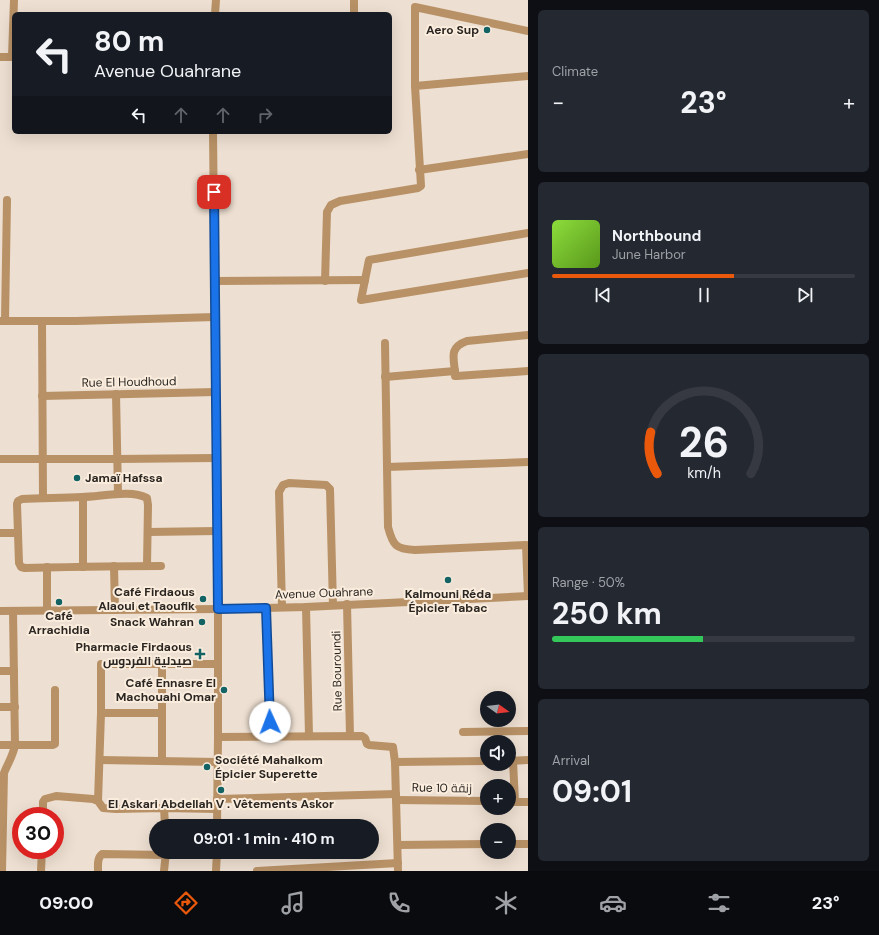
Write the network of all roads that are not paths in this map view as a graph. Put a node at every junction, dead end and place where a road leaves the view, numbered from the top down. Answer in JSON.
{"nodes":[{"id":1,"x":14,"y":0,"type":"edge"},
{"id":2,"x":216,"y":0,"type":"edge"},
{"id":3,"x":354,"y":0,"type":"edge"},
{"id":4,"x":14,"y":12,"type":"edge"},
{"id":5,"x":215,"y":12,"type":"edge"},
{"id":6,"x":354,"y":12,"type":"edge"},
{"id":7,"x":528,"y":31,"type":"edge"},
{"id":8,"x":0,"y":57,"type":"edge"},
{"id":9,"x":12,"y":57,"type":"edge"},
{"id":10,"x":528,"y":76,"type":"edge"},
{"id":11,"x":415,"y":86,"type":"junction"},
{"id":12,"x":213,"y":134,"type":"edge"},
{"id":13,"x":528,"y":154,"type":"edge"},
{"id":14,"x":420,"y":170,"type":"junction"},
{"id":15,"x":7,"y":200,"type":"dead end"},
{"id":16,"x":528,"y":233,"type":"edge"},
{"id":17,"x":528,"y":273,"type":"edge"},
{"id":18,"x":365,"y":280,"type":"junction"},
{"id":19,"x":215,"y":281,"type":"junction"},
{"id":20,"x":326,"y":281,"type":"junction"},
{"id":21,"x":215,"y":317,"type":"junction"},
{"id":22,"x":2,"y":321,"type":"edge"},
{"id":23,"x":42,"y":321,"type":"junction"},
{"id":24,"x":528,"y":335,"type":"edge"},
{"id":25,"x":385,"y":343,"type":"dead end"},
{"id":26,"x":455,"y":371,"type":"junction"},
{"id":27,"x":528,"y":371,"type":"edge"},
{"id":28,"x":385,"y":377,"type":"junction"},
{"id":29,"x":216,"y":392,"type":"junction"},
{"id":30,"x":116,"y":394,"type":"junction"},
{"id":31,"x":42,"y":396,"type":"junction"},
{"id":32,"x":216,"y":458,"type":"junction"},
{"id":33,"x":0,"y":459,"type":"edge"},
{"id":34,"x":43,"y":459,"type":"junction"},
{"id":35,"x":118,"y":460,"type":"junction"},
{"id":36,"x":528,"y":462,"type":"edge"},
{"id":37,"x":387,"y":467,"type":"junction"},
{"id":38,"x":118,"y":494,"type":"junction"},
{"id":39,"x":84,"y":497,"type":"junction"},
{"id":40,"x":43,"y":498,"type":"junction"},
{"id":41,"x":217,"y":531,"type":"junction"},
{"id":42,"x":148,"y":532,"type":"junction"},
{"id":43,"x":18,"y":533,"type":"junction"},
{"id":44,"x":0,"y":534,"type":"edge"},
{"id":45,"x":83,"y":566,"type":"junction"},
{"id":46,"x":114,"y":566,"type":"junction"},
{"id":47,"x":147,"y":566,"type":"junction"},
{"id":48,"x":161,"y":566,"type":"dead end"},
{"id":49,"x":46,"y":568,"type":"junction"},
{"id":50,"x":528,"y":596,"type":"edge"},
{"id":51,"x":347,"y":604,"type":"junction"},
{"id":52,"x":333,"y":605,"type":"junction"},
{"id":53,"x":282,"y":607,"type":"junction"},
{"id":54,"x":306,"y":607,"type":"junction"},
{"id":55,"x":266,"y":608,"type":"junction"},
{"id":56,"x":218,"y":609,"type":"junction"},
{"id":57,"x":115,"y":610,"type":"junction"},
{"id":58,"x":0,"y":611,"type":"edge"},
{"id":59,"x":13,"y":611,"type":"junction"},
{"id":60,"x":47,"y":611,"type":"junction"},
{"id":61,"x":162,"y":664,"type":"junction"},
{"id":62,"x":218,"y":664,"type":"junction"},
{"id":63,"x":0,"y":671,"type":"edge"},
{"id":64,"x":14,"y":671,"type":"junction"},
{"id":65,"x":54,"y":690,"type":"dead end"},
{"id":66,"x":0,"y":707,"type":"edge"},
{"id":67,"x":15,"y":707,"type":"junction"},
{"id":68,"x":102,"y":713,"type":"junction"},
{"id":69,"x":162,"y":713,"type":"junction"},
{"id":70,"x":528,"y":731,"type":"edge"},
{"id":71,"x":463,"y":732,"type":"dead end"},
{"id":72,"x":271,"y":736,"type":"junction"},
{"id":73,"x":309,"y":736,"type":"junction"},
{"id":74,"x":350,"y":736,"type":"junction"},
{"id":75,"x":218,"y":737,"type":"junction"},
{"id":76,"x":0,"y":745,"type":"edge"},
{"id":77,"x":14,"y":745,"type":"junction"},
{"id":78,"x":100,"y":760,"type":"junction"},
{"id":79,"x":528,"y":760,"type":"edge"},
{"id":80,"x":162,"y":761,"type":"junction"},
{"id":81,"x":480,"y":761,"type":"edge"},
{"id":82,"x":516,"y":761,"type":"edge"},
{"id":83,"x":217,"y":762,"type":"junction"},
{"id":84,"x":395,"y":762,"type":"junction"},
{"id":85,"x":396,"y":797,"type":"junction"},
{"id":86,"x":217,"y":799,"type":"junction"},
{"id":87,"x":480,"y":801,"type":"edge"},
{"id":88,"x":98,"y":802,"type":"junction"},
{"id":89,"x":516,"y":802,"type":"edge"},
{"id":90,"x":528,"y":802,"type":"edge"},
{"id":91,"x":43,"y":807,"type":"edge"},
{"id":92,"x":164,"y":808,"type":"junction"},
{"id":93,"x":217,"y":809,"type":"junction"},
{"id":94,"x":165,"y":819,"type":"edge"},
{"id":95,"x":217,"y":819,"type":"edge"},
{"id":96,"x":480,"y":844,"type":"edge"},
{"id":97,"x":516,"y":844,"type":"edge"},
{"id":98,"x":528,"y":844,"type":"edge"},
{"id":99,"x":398,"y":845,"type":"junction"},
{"id":100,"x":149,"y":854,"type":"edge"},
{"id":101,"x":42,"y":859,"type":"edge"},
{"id":102,"x":165,"y":859,"type":"edge"},
{"id":103,"x":217,"y":859,"type":"edge"},
{"id":104,"x":398,"y":867,"type":"edge"},
{"id":105,"x":2,"y":871,"type":"edge"},
{"id":106,"x":41,"y":871,"type":"edge"},
{"id":107,"x":98,"y":871,"type":"edge"},
{"id":108,"x":164,"y":871,"type":"edge"},
{"id":109,"x":216,"y":871,"type":"edge"},
{"id":110,"x":257,"y":871,"type":"edge"}],
"edges":[{"from":1,"to":4,"type":"street"},
{"from":2,"to":5,"type":"street"},
{"from":3,"to":6,"type":"street"},
{"from":7,"to":11,"type":"street"},
{"from":8,"to":9,"type":"street"},
{"from":10,"to":11,"type":"street"},
{"from":11,"to":14,"type":"street"},
{"from":12,"to":19,"type":"street"},
{"from":13,"to":14,"type":"street"},
{"from":14,"to":20,"type":"street"},
{"from":15,"to":22,"type":"street"},
{"from":16,"to":18,"type":"street"},
{"from":17,"to":18,"type":"street"},
{"from":18,"to":20,"type":"street"},
{"from":19,"to":20,"type":"street"},
{"from":19,"to":21,"type":"street"},
{"from":21,"to":23,"type":"street"},
{"from":21,"to":29,"type":"street"},
{"from":22,"to":23,"type":"street"},
{"from":23,"to":31,"type":"street"},
{"from":24,"to":26,"type":"street"},
{"from":25,"to":28,"type":"street"},
{"from":26,"to":27,"type":"street"},
{"from":26,"to":28,"type":"street"},
{"from":28,"to":37,"type":"street"},
{"from":29,"to":30,"type":"street","name":"Rue El Houdhoud"},
{"from":29,"to":32,"type":"street"},
{"from":30,"to":31,"type":"street","name":"Rue El Houdhoud"},
{"from":30,"to":35,"type":"street"},
{"from":31,"to":34,"type":"street"},
{"from":32,"to":35,"type":"street"},
{"from":32,"to":41,"type":"street"},
{"from":33,"to":34,"type":"street"},
{"from":34,"to":35,"type":"street"},
{"from":34,"to":40,"type":"street"},
{"from":35,"to":38,"type":"street"},
{"from":36,"to":37,"type":"street"},
{"from":37,"to":50,"type":"street"},
{"from":38,"to":39,"type":"street"},
{"from":38,"to":42,"type":"street"},
{"from":39,"to":40,"type":"street"},
{"from":39,"to":45,"type":"street"},
{"from":40,"to":43,"type":"street"},
{"from":41,"to":42,"type":"street"},
{"from":41,"to":56,"type":"street"},
{"from":42,"to":47,"type":"street"},
{"from":43,"to":44,"type":"street"},
{"from":43,"to":49,"type":"street"},
{"from":45,"to":46,"type":"street"},
{"from":45,"to":49,"type":"street"},
{"from":46,"to":47,"type":"street"},
{"from":46,"to":57,"type":"street"},
{"from":47,"to":48,"type":"street"},
{"from":49,"to":60,"type":"street"},
{"from":50,"to":51,"type":"street","name":"Avenue Ouahrane"},
{"from":51,"to":52,"type":"street","name":"Avenue Ouahrane"},
{"from":51,"to":74,"type":"street","name":"Rue Bouroundi"},
{"from":52,"to":53,"type":"street"},
{"from":52,"to":54,"type":"street","name":"Avenue Ouahrane"},
{"from":53,"to":54,"type":"street","name":"Avenue Ouahrane"},
{"from":53,"to":55,"type":"street","name":"Avenue Ouahrane"},
{"from":54,"to":73,"type":"street"},
{"from":55,"to":56,"type":"street","name":"Avenue Ouahrane"},
{"from":55,"to":72,"type":"street"},
{"from":56,"to":57,"type":"street","name":"Avenue Ouahrane"},
{"from":56,"to":62,"type":"street"},
{"from":57,"to":60,"type":"street","name":"Avenue Ouahrane"},
{"from":58,"to":59,"type":"street","name":"Avenue Ouahrane"},
{"from":59,"to":60,"type":"street","name":"Avenue Ouahrane"},
{"from":59,"to":64,"type":"street"},
{"from":61,"to":62,"type":"street"},
{"from":61,"to":68,"type":"street"},
{"from":61,"to":69,"type":"street"},
{"from":62,"to":75,"type":"street"},
{"from":63,"to":64,"type":"street"},
{"from":64,"to":67,"type":"street"},
{"from":65,"to":77,"type":"street"},
{"from":66,"to":67,"type":"street"},
{"from":67,"to":77,"type":"street"},
{"from":68,"to":69,"type":"street"},
{"from":68,"to":78,"type":"street"},
{"from":69,"to":80,"type":"street"},
{"from":70,"to":71,"type":"street"},
{"from":72,"to":73,"type":"street"},
{"from":72,"to":75,"type":"street"},
{"from":73,"to":74,"type":"street"},
{"from":74,"to":84,"type":"street"},
{"from":75,"to":83,"type":"street"},
{"from":76,"to":77,"type":"street"},
{"from":77,"to":105,"type":"street"},
{"from":78,"to":80,"type":"street"},
{"from":78,"to":88,"type":"street"},
{"from":79,"to":82,"type":"street"},
{"from":80,"to":83,"type":"street"},
{"from":81,"to":84,"type":"street"},
{"from":83,"to":86,"type":"street"},
{"from":84,"to":85,"type":"street"},
{"from":85,"to":86,"type":"street","name":"Rue 10 زنقة"},
{"from":85,"to":87,"type":"street","name":"Rue 10 زنقة"},
{"from":85,"to":99,"type":"street"},
{"from":86,"to":93,"type":"street"},
{"from":88,"to":91,"type":"street"},
{"from":88,"to":92,"type":"street"},
{"from":89,"to":90,"type":"street"},
{"from":92,"to":93,"type":"street"},
{"from":92,"to":94,"type":"street"},
{"from":93,"to":95,"type":"street"},
{"from":96,"to":99,"type":"street"},
{"from":97,"to":98,"type":"street"},
{"from":99,"to":104,"type":"street"},
{"from":100,"to":107,"type":"street"},
{"from":101,"to":106,"type":"street"},
{"from":102,"to":108,"type":"street"},
{"from":103,"to":109,"type":"street"},
{"from":104,"to":110,"type":"street"}]}
